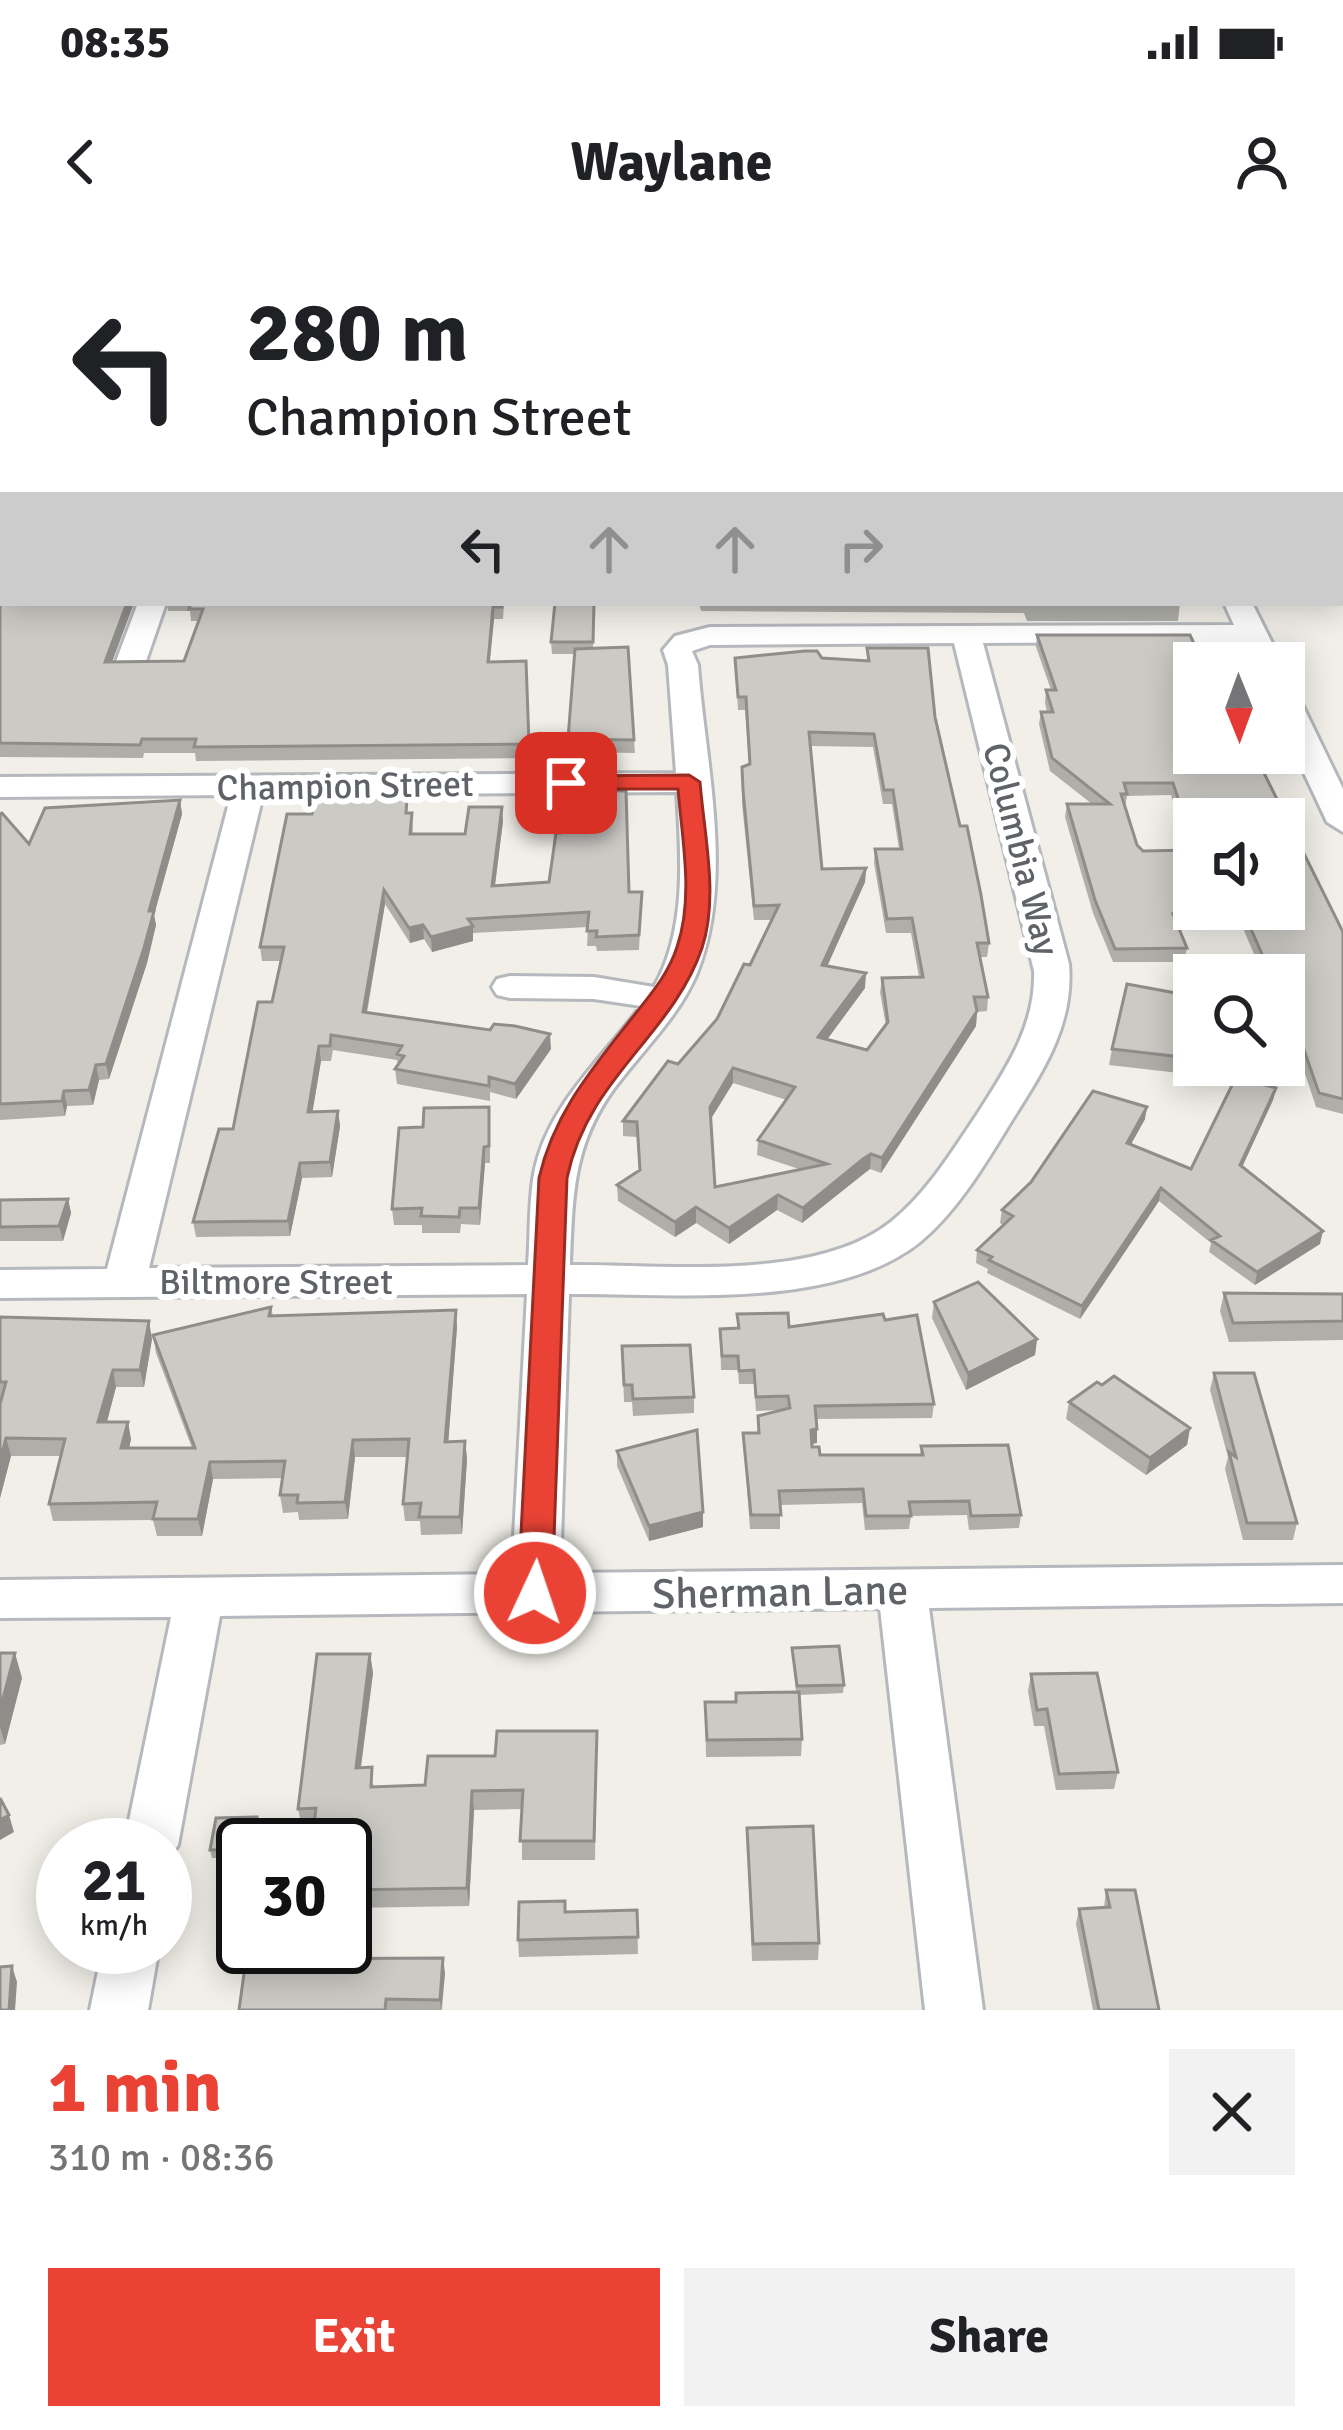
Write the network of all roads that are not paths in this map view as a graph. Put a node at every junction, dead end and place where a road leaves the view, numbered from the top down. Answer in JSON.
{"nodes":[{"id":1,"x":151,"y":606,"type":"edge"},
{"id":2,"x":1240,"y":606,"type":"edge"},
{"id":3,"x":1253,"y":633,"type":"junction"},
{"id":4,"x":967,"y":636,"type":"junction"},
{"id":5,"x":1257,"y":642,"type":"edge"},
{"id":6,"x":130,"y":664,"type":"edge"},
{"id":7,"x":1305,"y":742,"type":"edge"},
{"id":8,"x":689,"y":782,"type":"junction"},
{"id":9,"x":249,"y":786,"type":"junction"},
{"id":10,"x":0,"y":788,"type":"edge"},
{"id":11,"x":1343,"y":822,"type":"edge"},
{"id":12,"x":510,"y":987,"type":"dead end"},
{"id":13,"x":663,"y":999,"type":"junction"},
{"id":14,"x":551,"y":1279,"type":"junction"},
{"id":15,"x":124,"y":1283,"type":"junction"},
{"id":16,"x":0,"y":1284,"type":"edge"},
{"id":17,"x":1343,"y":1584,"type":"edge"},
{"id":18,"x":902,"y":1590,"type":"junction"},
{"id":19,"x":535,"y":1593,"type":"junction"},
{"id":20,"x":199,"y":1598,"type":"junction"},
{"id":21,"x":0,"y":1599,"type":"edge"},
{"id":22,"x":156,"y":1818,"type":"edge"},
{"id":23,"x":126,"y":1974,"type":"edge"},
{"id":24,"x":119,"y":2010,"type":"edge"},
{"id":25,"x":954,"y":2010,"type":"edge"}],
"edges":[{"from":1,"to":6,"type":"street"},
{"from":2,"to":3,"type":"street"},
{"from":3,"to":4,"type":"street"},
{"from":3,"to":5,"type":"street"},
{"from":4,"to":8,"type":"street"},
{"from":4,"to":14,"type":"street","name":"Columbia Way"},
{"from":7,"to":11,"type":"street"},
{"from":8,"to":9,"type":"street","name":"Champion Street"},
{"from":8,"to":13,"type":"street"},
{"from":9,"to":10,"type":"street","name":"Champion Street"},
{"from":9,"to":15,"type":"street"},
{"from":12,"to":13,"type":"street"},
{"from":13,"to":14,"type":"street"},
{"from":14,"to":15,"type":"street","name":"Biltmore Street"},
{"from":14,"to":19,"type":"street"},
{"from":15,"to":16,"type":"street","name":"Biltmore Street"},
{"from":17,"to":18,"type":"street","name":"Sherman Lane"},
{"from":18,"to":19,"type":"street","name":"Sherman Lane"},
{"from":18,"to":25,"type":"street"},
{"from":19,"to":20,"type":"street","name":"Sherman Lane"},
{"from":20,"to":21,"type":"street","name":"Sherman Lane"},
{"from":20,"to":22,"type":"street"},
{"from":23,"to":24,"type":"street"}]}
